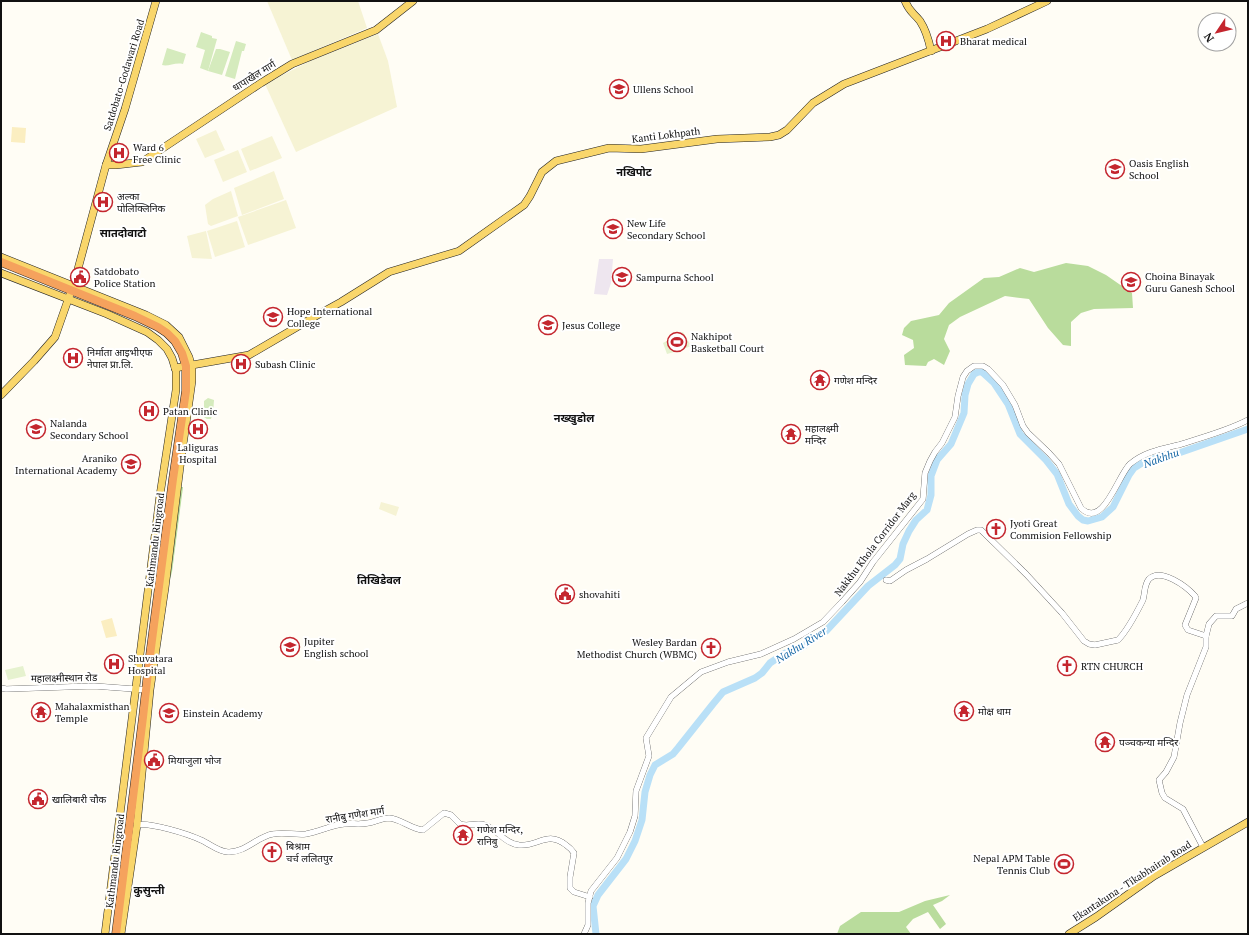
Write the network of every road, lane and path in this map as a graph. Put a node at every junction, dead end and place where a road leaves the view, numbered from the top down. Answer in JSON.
{"nodes":[{"id":1,"x":156,"y":1,"type":"edge"},
{"id":2,"x":413,"y":1,"type":"edge"},
{"id":3,"x":905,"y":1,"type":"edge"},
{"id":4,"x":1047,"y":1,"type":"edge"},
{"id":5,"x":931,"y":51,"type":"junction"},
{"id":6,"x":106,"y":165,"type":"junction"},
{"id":7,"x":1,"y":257,"type":"edge"},
{"id":8,"x":1,"y":262,"type":"edge"},
{"id":9,"x":1,"y":267,"type":"edge"},
{"id":10,"x":1,"y":273,"type":"edge"},
{"id":11,"x":71,"y":292,"type":"junction"},
{"id":12,"x":183,"y":366,"type":"junction"},
{"id":13,"x":1,"y":395,"type":"edge"},
{"id":14,"x":1248,"y":420,"type":"edge"},
{"id":15,"x":886,"y":580,"type":"dead end"},
{"id":16,"x":1248,"y":603,"type":"edge"},
{"id":17,"x":1206,"y":636,"type":"junction"},
{"id":18,"x":1,"y":688,"type":"edge"},
{"id":19,"x":144,"y":689,"type":"junction"},
{"id":20,"x":1248,"y":822,"type":"edge"},
{"id":21,"x":137,"y":825,"type":"junction"},
{"id":22,"x":1203,"y":847,"type":"junction"},
{"id":23,"x":590,"y":898,"type":"junction"},
{"id":24,"x":105,"y":934,"type":"edge"},
{"id":25,"x":112,"y":934,"type":"edge"},
{"id":26,"x":116,"y":934,"type":"edge"},
{"id":27,"x":122,"y":934,"type":"edge"},
{"id":28,"x":584,"y":934,"type":"edge"},
{"id":29,"x":1069,"y":934,"type":"edge"}],
"edges":[{"from":1,"to":6,"type":"main road","name":"Satdobato-Godawari Road"},
{"from":2,"to":6,"type":"main road","name":"धापाखेल मार्ग"},
{"from":3,"to":5,"type":"main road"},
{"from":4,"to":5,"type":"main road","name":"Kanti Lokhpath"},
{"from":5,"to":12,"type":"main road","name":"Kanti Lokhpath"},
{"from":6,"to":11,"type":"main road","name":"Satdobato-Godawari Road"},
{"from":7,"to":11,"type":"main road"},
{"from":8,"to":11,"type":"highway","name":"Kathmandu Ringroad"},
{"from":9,"to":11,"type":"highway","name":"Kathmandu Ringroad"},
{"from":10,"to":11,"type":"main road"},
{"from":11,"to":12,"type":"highway","name":"Kathmandu Ringroad"},
{"from":11,"to":13,"type":"main road","name":"Satdobato-Godawari Road"},
{"from":12,"to":19,"type":"highway","name":"Kathmandu Ringroad"},
{"from":14,"to":23,"type":"street","name":"Nakkhu Khola Corridor Marg"},
{"from":15,"to":17,"type":"street"},
{"from":16,"to":17,"type":"street"},
{"from":17,"to":22,"type":"street"},
{"from":18,"to":19,"type":"street","name":"महालक्ष्मीस्थान रोड"},
{"from":19,"to":21,"type":"main road"},
{"from":19,"to":24,"type":"main road"},
{"from":19,"to":25,"type":"highway","name":"Kathmandu Ringroad"},
{"from":19,"to":26,"type":"highway","name":"Kathmandu Ringroad"},
{"from":20,"to":22,"type":"main road","name":"Ekantakuna - Tikabhairab Road"},
{"from":21,"to":23,"type":"street","name":"रानीबु गणेश मार्ग"},
{"from":21,"to":27,"type":"main road"},
{"from":22,"to":29,"type":"main road","name":"Ekantakuna - Tikabhairab Road"},
{"from":23,"to":28,"type":"street","name":"Nakkhu Khola Corridor Marg"}]}
